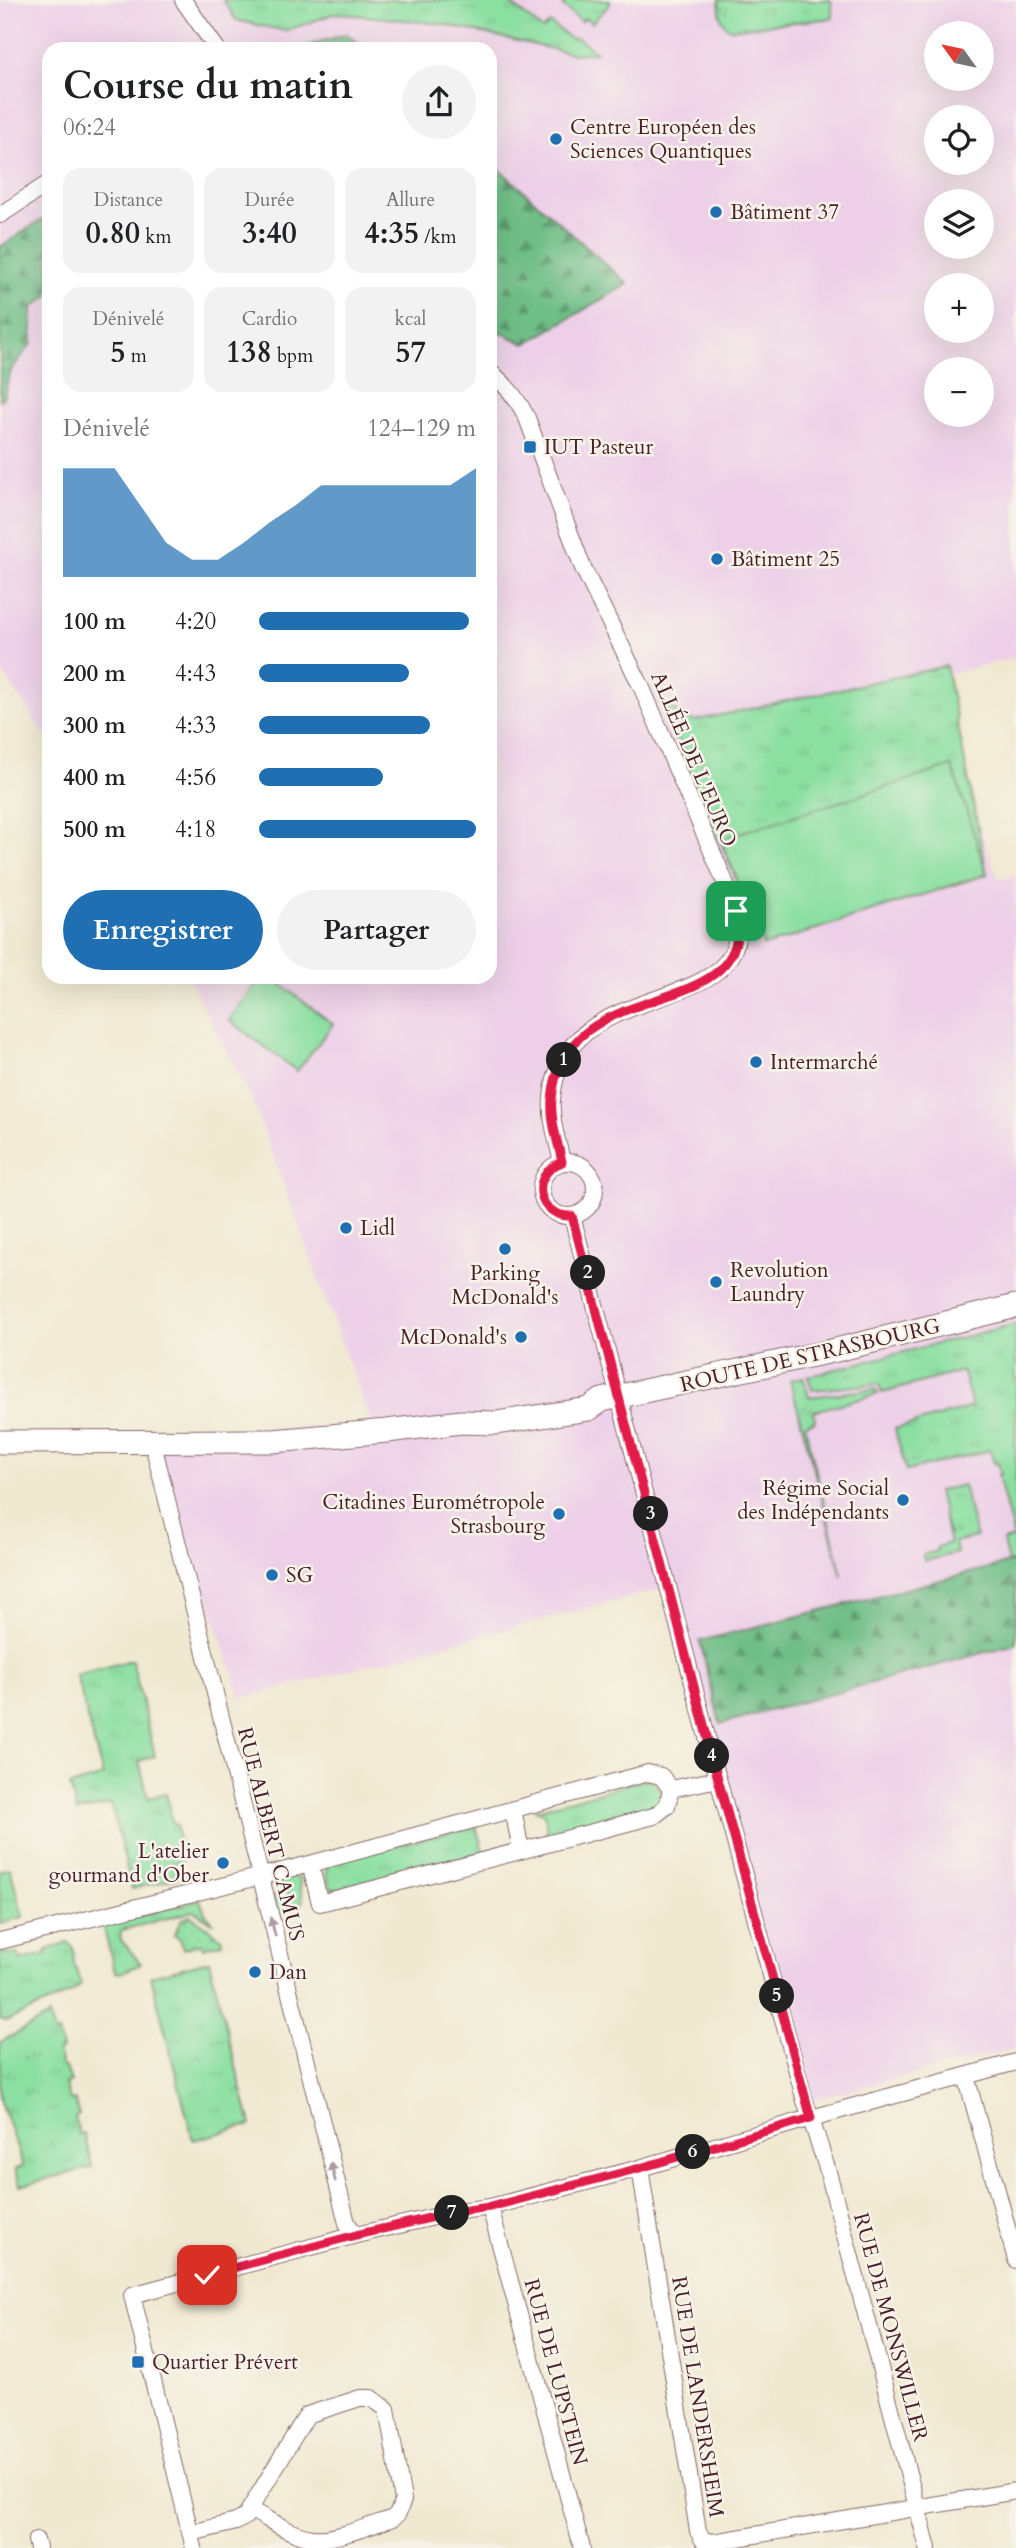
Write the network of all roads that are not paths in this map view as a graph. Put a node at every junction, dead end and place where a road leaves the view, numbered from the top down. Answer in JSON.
{"nodes":[{"id":1,"x":183,"y":0,"type":"edge"},
{"id":2,"x":212,"y":42,"type":"edge"},
{"id":3,"x":42,"y":188,"type":"edge"},
{"id":4,"x":0,"y":215,"type":"edge"},
{"id":5,"x":497,"y":378,"type":"edge"},
{"id":6,"x":562,"y":1162,"type":"junction"},
{"id":7,"x":572,"y":1216,"type":"junction"},
{"id":8,"x":1016,"y":1306,"type":"edge"},
{"id":9,"x":612,"y":1398,"type":"junction"},
{"id":10,"x":152,"y":1440,"type":"junction"},
{"id":11,"x":0,"y":1442,"type":"edge"},
{"id":12,"x":718,"y":1779,"type":"junction"},
{"id":13,"x":671,"y":1789,"type":"junction"},
{"id":14,"x":513,"y":1809,"type":"junction"},
{"id":15,"x":521,"y":1851,"type":"junction"},
{"id":16,"x":310,"y":1864,"type":"junction"},
{"id":17,"x":261,"y":1877,"type":"junction"},
{"id":18,"x":0,"y":1941,"type":"edge"},
{"id":19,"x":1016,"y":2062,"type":"edge"},
{"id":20,"x":966,"y":2076,"type":"junction"},
{"id":21,"x":811,"y":2118,"type":"junction"},
{"id":22,"x":640,"y":2168,"type":"junction"},
{"id":23,"x":490,"y":2207,"type":"junction"},
{"id":24,"x":356,"y":2235,"type":"junction"},
{"id":25,"x":1016,"y":2260,"type":"edge"},
{"id":26,"x":1016,"y":2491,"type":"edge"},
{"id":27,"x":918,"y":2508,"type":"junction"},
{"id":28,"x":251,"y":2510,"type":"junction"},
{"id":29,"x":193,"y":2541,"type":"edge"},
{"id":30,"x":582,"y":2548,"type":"edge"},
{"id":31,"x":928,"y":2548,"type":"edge"}],
"edges":[{"from":1,"to":2,"type":"street"},
{"from":3,"to":4,"type":"street"},
{"from":5,"to":6,"type":"street","name":"ALLÉE DE L'EURO"},
{"from":6,"to":7,"type":"street"},
{"from":6,"to":7,"type":"street"},
{"from":7,"to":9,"type":"street"},
{"from":8,"to":9,"type":"main road","name":"ROUTE DE STRASBOURG"},
{"from":9,"to":10,"type":"main road","name":"ROUTE DE STRASBOURG"},
{"from":9,"to":12,"type":"street"},
{"from":10,"to":11,"type":"main road","name":"ROUTE DE STRASBOURG"},
{"from":10,"to":17,"type":"street","name":"RUE ALBERT CAMUS"},
{"from":12,"to":13,"type":"street"},
{"from":12,"to":21,"type":"street"},
{"from":13,"to":14,"type":"street"},
{"from":13,"to":15,"type":"street"},
{"from":14,"to":15,"type":"street"},
{"from":14,"to":16,"type":"street"},
{"from":15,"to":16,"type":"street"},
{"from":16,"to":17,"type":"street"},
{"from":17,"to":18,"type":"street"},
{"from":24,"to":17,"type":"street","name":"RUE ALBERT CAMUS","one_way":true},
{"from":19,"to":20,"type":"street"},
{"from":20,"to":21,"type":"street"},
{"from":20,"to":25,"type":"street"},
{"from":21,"to":22,"type":"street"},
{"from":21,"to":27,"type":"street","name":"RUE DE MONSWILLER"},
{"from":22,"to":23,"type":"street"},
{"from":22,"to":27,"type":"street","name":"RUE DE LANDERSHEIM"},
{"from":23,"to":24,"type":"street"},
{"from":23,"to":30,"type":"street","name":"RUE DE LUPSTEIN"},
{"from":24,"to":29,"type":"street"},
{"from":26,"to":27,"type":"street"},
{"from":27,"to":31,"type":"street","name":"RUE DE MONSWILLER"},
{"from":28,"to":28,"type":"street"},
{"from":28,"to":29,"type":"street"}]}
